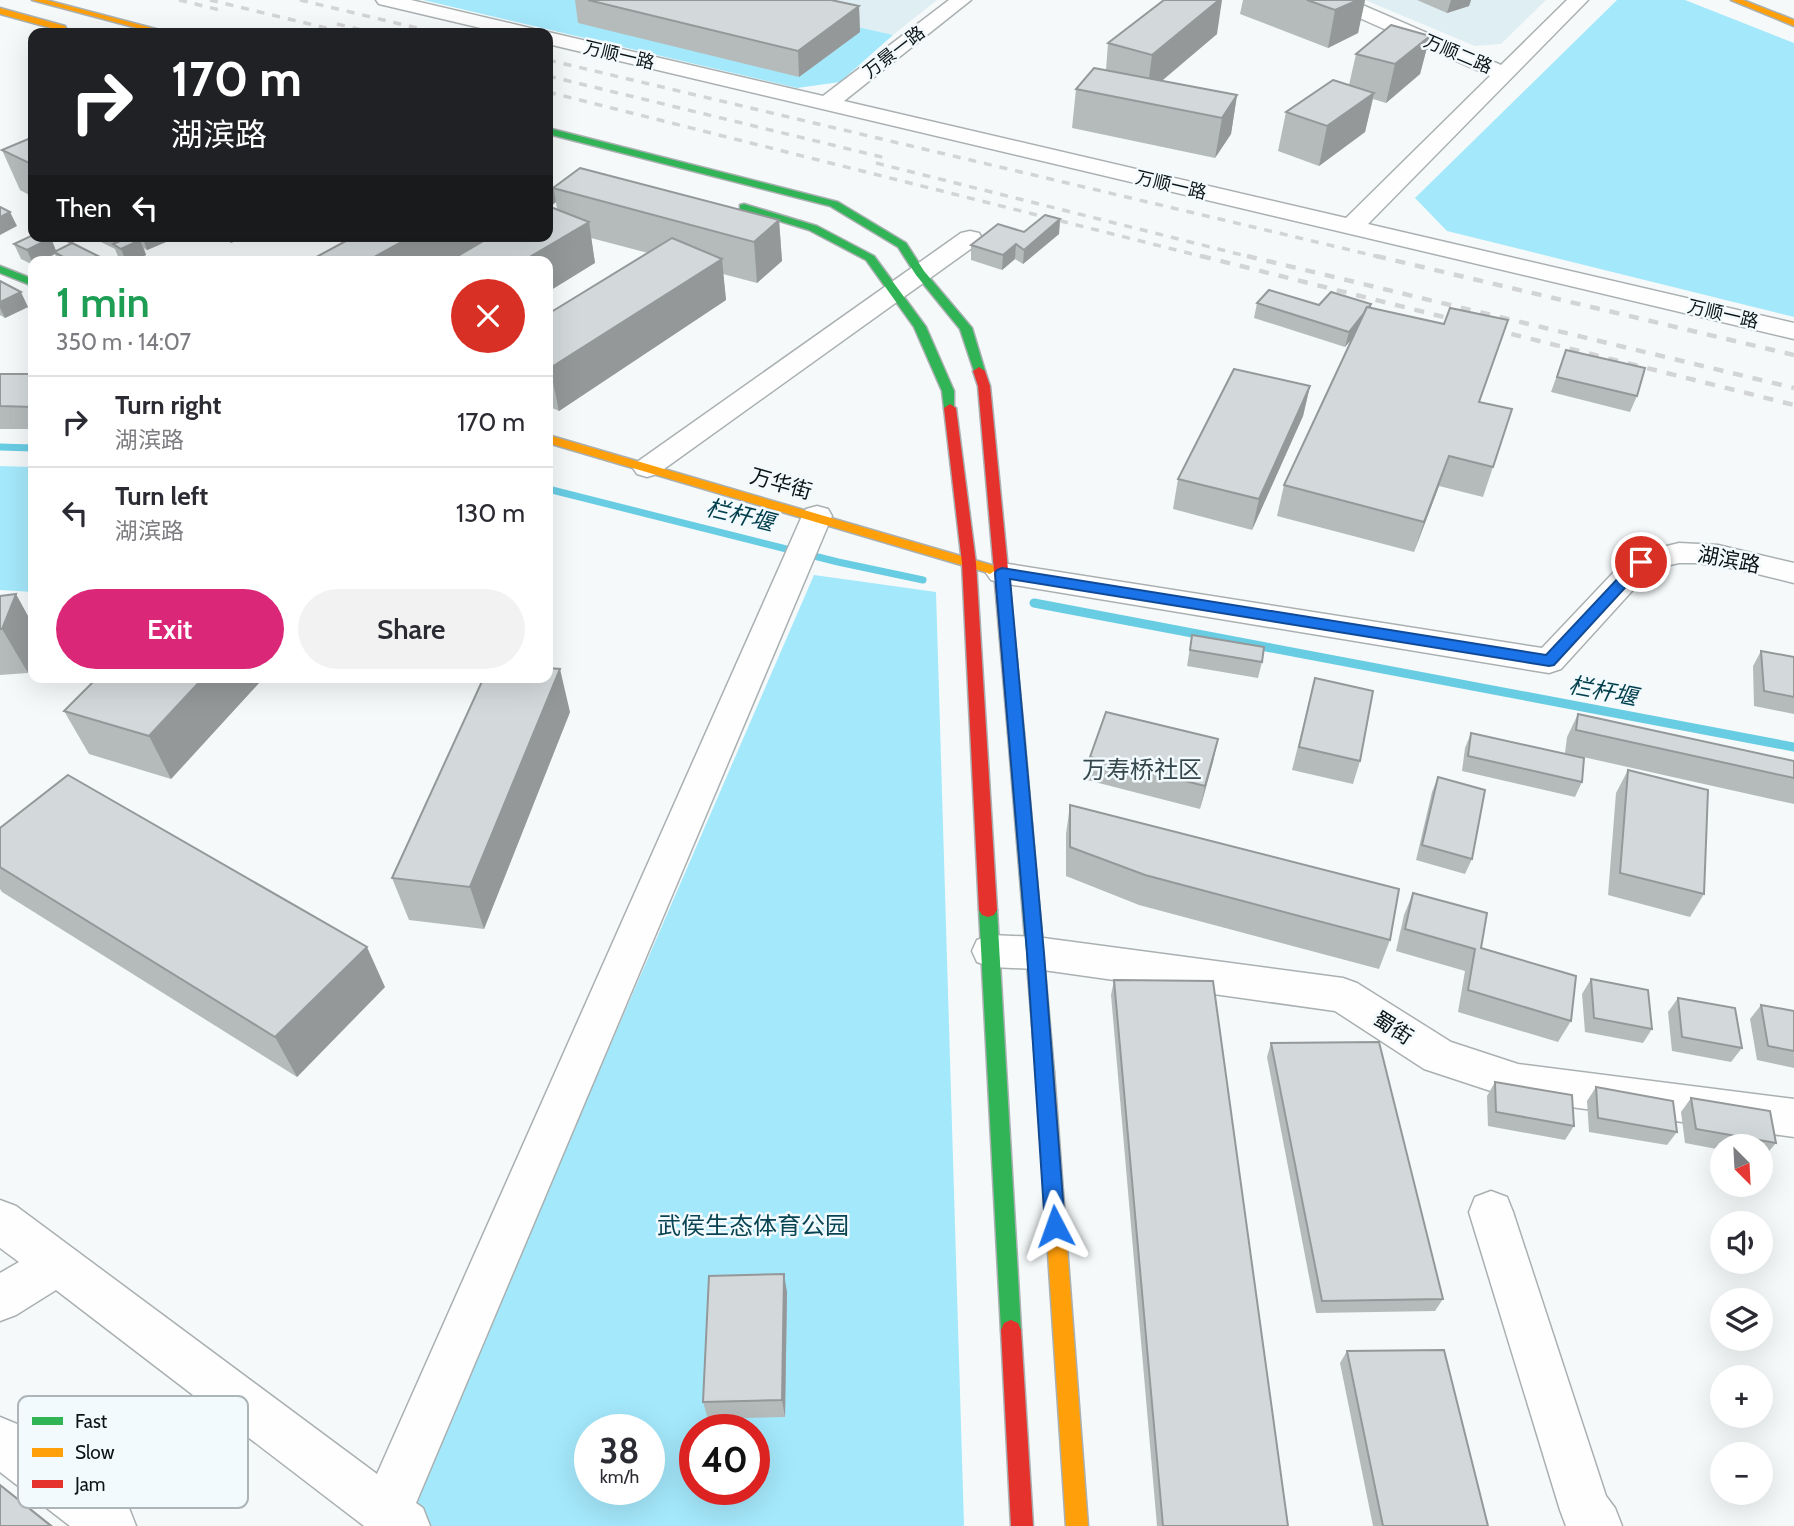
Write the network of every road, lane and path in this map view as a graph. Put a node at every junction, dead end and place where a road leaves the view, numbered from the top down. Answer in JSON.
{"nodes":[{"id":1,"x":36,"y":0,"type":"edge"},
{"id":2,"x":386,"y":0,"type":"edge"},
{"id":3,"x":961,"y":0,"type":"edge"},
{"id":4,"x":1335,"y":0,"type":"edge"},
{"id":5,"x":1578,"y":0,"type":"edge"},
{"id":6,"x":1735,"y":0,"type":"edge"},
{"id":7,"x":0,"y":11,"type":"edge"},
{"id":8,"x":1790,"y":22,"type":"edge"},
{"id":9,"x":65,"y":28,"type":"edge"},
{"id":10,"x":146,"y":28,"type":"edge"},
{"id":11,"x":506,"y":28,"type":"edge"},
{"id":12,"x":553,"y":39,"type":"edge"},
{"id":13,"x":1504,"y":74,"type":"junction"},
{"id":14,"x":827,"y":104,"type":"junction"},
{"id":15,"x":553,"y":132,"type":"edge"},
{"id":16,"x":731,"y":203,"type":"dead end"},
{"id":17,"x":1351,"y":227,"type":"junction"},
{"id":18,"x":970,"y":238,"type":"dead end"},
{"id":19,"x":0,"y":269,"type":"edge"},
{"id":20,"x":920,"y":273,"type":"junction"},
{"id":21,"x":28,"y":281,"type":"edge"},
{"id":22,"x":894,"y":292,"type":"junction"},
{"id":23,"x":1794,"y":331,"type":"edge"},
{"id":24,"x":553,"y":440,"type":"edge"},
{"id":25,"x":647,"y":468,"type":"junction"},
{"id":26,"x":817,"y":516,"type":"junction"},
{"id":27,"x":969,"y":563,"type":"junction"},
{"id":28,"x":1002,"y":573,"type":"junction"},
{"id":29,"x":1794,"y":573,"type":"edge"},
{"id":30,"x":991,"y":951,"type":"junction"},
{"id":31,"x":1035,"y":953,"type":"junction"},
{"id":32,"x":1794,"y":1118,"type":"edge"},
{"id":33,"x":1491,"y":1212,"type":"dead end"},
{"id":34,"x":0,"y":1221,"type":"edge"},
{"id":35,"x":57,"y":1264,"type":"junction"},
{"id":36,"x":0,"y":1299,"type":"edge"},
{"id":37,"x":232,"y":1396,"type":"edge"},
{"id":38,"x":248,"y":1408,"type":"edge"},
{"id":39,"x":0,"y":1441,"type":"edge"},
{"id":40,"x":18,"y":1455,"type":"edge"},
{"id":41,"x":87,"y":1508,"type":"edge"},
{"id":42,"x":395,"y":1519,"type":"edge"},
{"id":43,"x":111,"y":1526,"type":"edge"},
{"id":44,"x":1022,"y":1526,"type":"edge"},
{"id":45,"x":1077,"y":1526,"type":"edge"},
{"id":46,"x":1597,"y":1526,"type":"edge"}],
"edges":[{"from":1,"to":10,"type":"street"},
{"from":2,"to":11,"type":"street"},
{"from":3,"to":14,"type":"street","name":"万景一路"},
{"from":4,"to":13,"type":"street","name":"万顺二路"},
{"from":5,"to":13,"type":"street"},
{"from":6,"to":8,"type":"street"},
{"from":7,"to":9,"type":"street"},
{"from":12,"to":14,"type":"street","name":"万顺一路"},
{"from":13,"to":17,"type":"street"},
{"from":14,"to":17,"type":"street","name":"万顺一路"},
{"from":15,"to":20,"type":"street"},
{"from":16,"to":22,"type":"street"},
{"from":17,"to":23,"type":"street","name":"万顺一路"},
{"from":18,"to":20,"type":"street"},
{"from":19,"to":21,"type":"street"},
{"from":20,"to":22,"type":"street"},
{"from":20,"to":28,"type":"street"},
{"from":22,"to":25,"type":"street"},
{"from":22,"to":27,"type":"street"},
{"from":24,"to":25,"type":"street","name":"万华街"},
{"from":25,"to":26,"type":"street","name":"万华街"},
{"from":26,"to":27,"type":"street","name":"万华街"},
{"from":26,"to":42,"type":"street"},
{"from":27,"to":28,"type":"street","name":"万华街"},
{"from":27,"to":30,"type":"street"},
{"from":28,"to":29,"type":"street","name":"湖滨路"},
{"from":28,"to":31,"type":"street"},
{"from":30,"to":31,"type":"street","name":"蜀街"},
{"from":30,"to":44,"type":"street"},
{"from":31,"to":32,"type":"street","name":"蜀街"},
{"from":31,"to":45,"type":"street"},
{"from":33,"to":46,"type":"street"},
{"from":34,"to":35,"type":"street"},
{"from":35,"to":36,"type":"street"},
{"from":35,"to":37,"type":"street"},
{"from":38,"to":42,"type":"street"},
{"from":39,"to":40,"type":"street"},
{"from":41,"to":43,"type":"street"}]}
